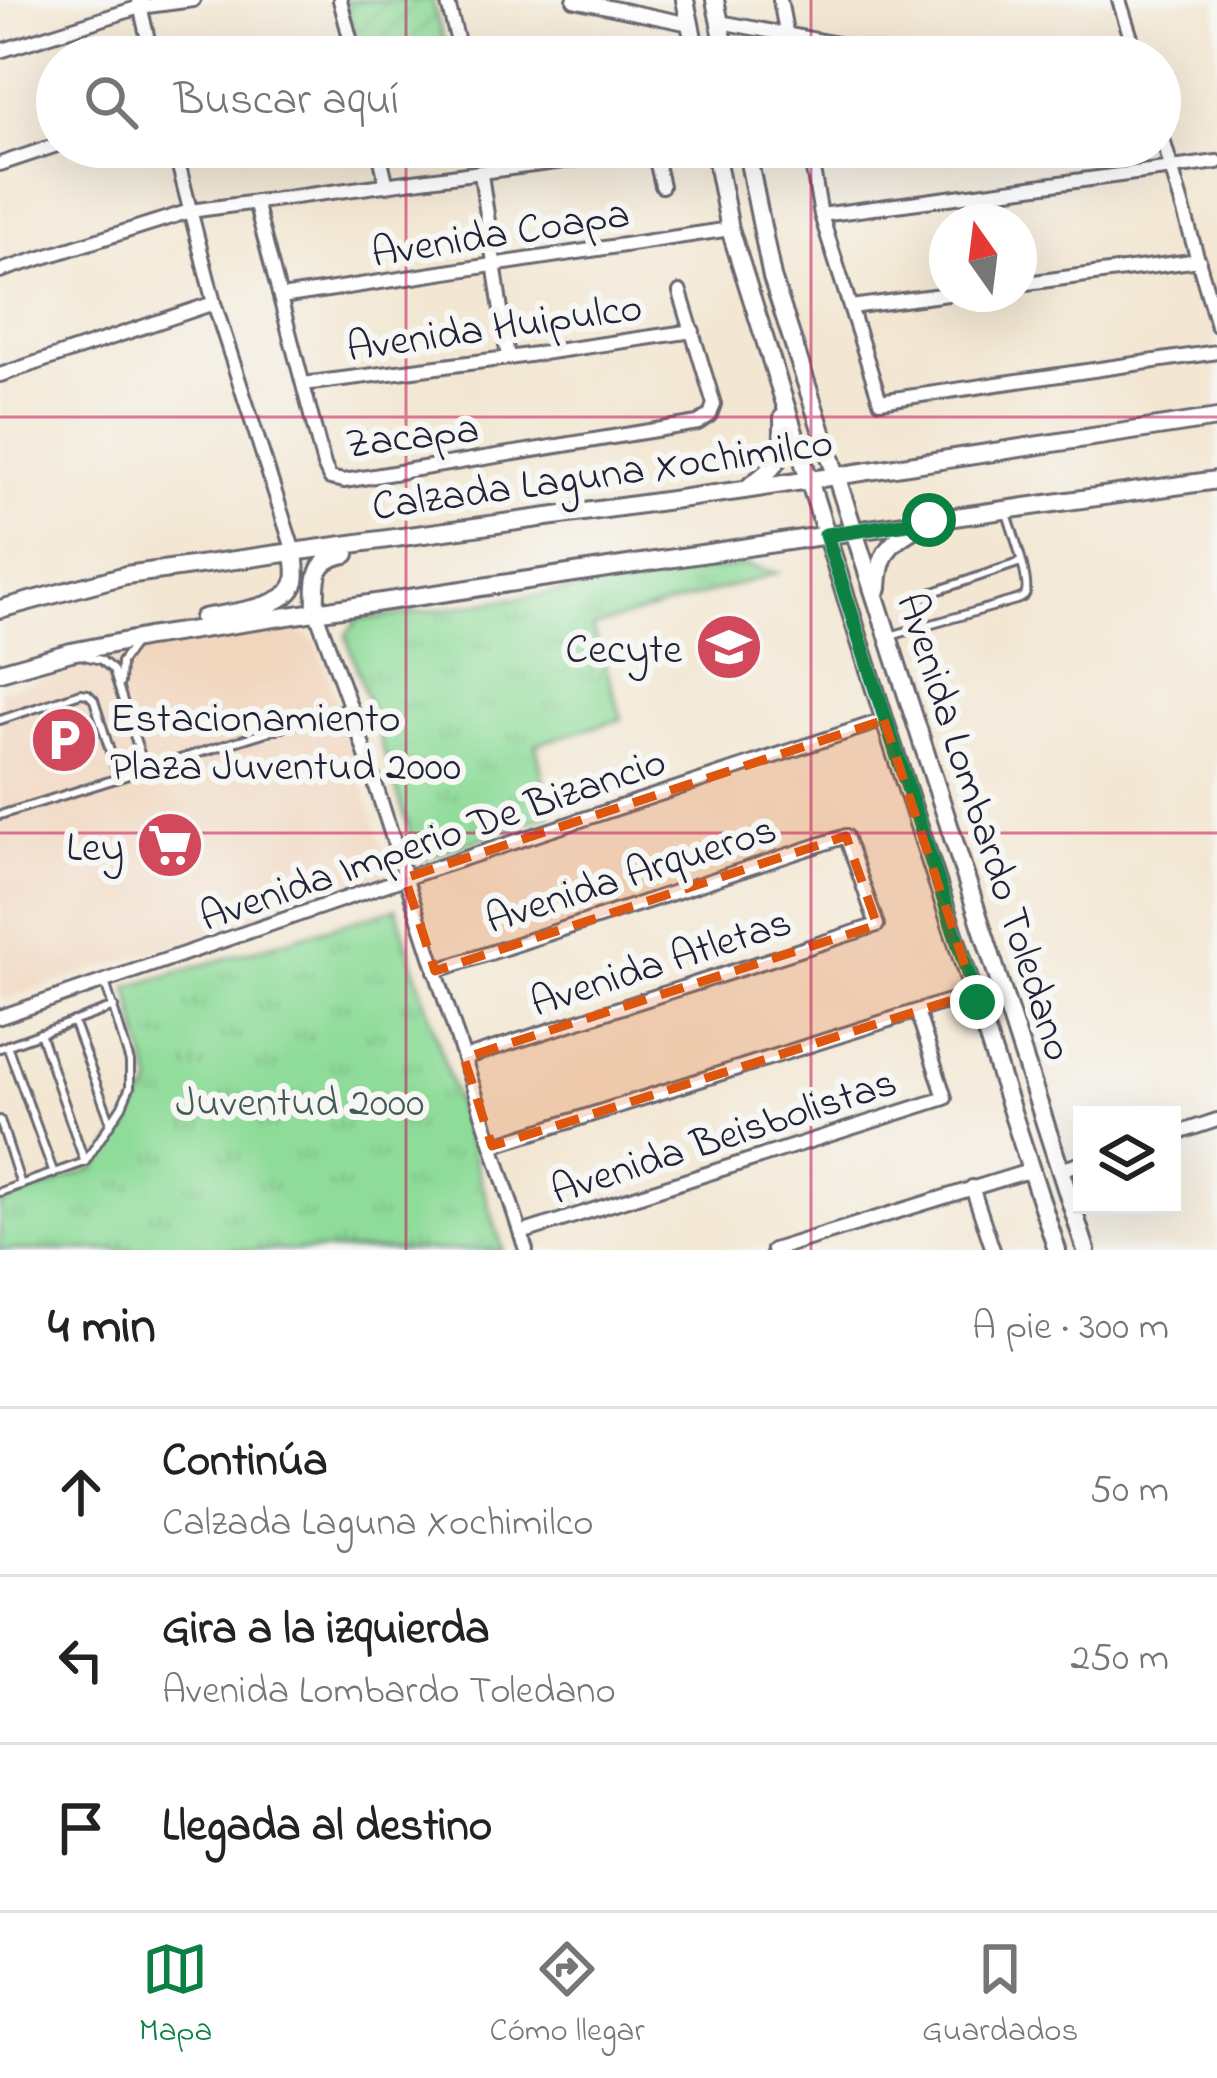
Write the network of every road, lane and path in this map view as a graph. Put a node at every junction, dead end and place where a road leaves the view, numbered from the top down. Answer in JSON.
{"nodes":[{"id":1,"x":193,"y":0,"type":"edge"},
{"id":2,"x":340,"y":0,"type":"edge"},
{"id":3,"x":447,"y":0,"type":"edge"},
{"id":4,"x":574,"y":0,"type":"edge"},
{"id":5,"x":685,"y":0,"type":"edge"},
{"id":6,"x":715,"y":0,"type":"edge"},
{"id":7,"x":780,"y":0,"type":"edge"},
{"id":8,"x":1119,"y":0,"type":"edge"},
{"id":9,"x":139,"y":3,"type":"edge"},
{"id":10,"x":720,"y":22,"type":"junction"},
{"id":11,"x":690,"y":24,"type":"junction"},
{"id":12,"x":787,"y":34,"type":"junction"},
{"id":13,"x":43,"y":36,"type":"edge"},
{"id":14,"x":147,"y":36,"type":"edge"},
{"id":15,"x":349,"y":36,"type":"edge"},
{"id":16,"x":456,"y":36,"type":"edge"},
{"id":17,"x":693,"y":36,"type":"edge"},
{"id":18,"x":723,"y":36,"type":"edge"},
{"id":19,"x":797,"y":36,"type":"edge"},
{"id":20,"x":1130,"y":36,"type":"edge"},
{"id":21,"x":36,"y":39,"type":"edge"},
{"id":22,"x":0,"y":51,"type":"edge"},
{"id":23,"x":36,"y":153,"type":"edge"},
{"id":24,"x":1217,"y":162,"type":"edge"},
{"id":25,"x":0,"y":164,"type":"edge"},
{"id":26,"x":1181,"y":167,"type":"edge"},
{"id":27,"x":179,"y":168,"type":"edge"},
{"id":28,"x":383,"y":168,"type":"edge"},
{"id":29,"x":521,"y":168,"type":"edge"},
{"id":30,"x":658,"y":168,"type":"edge"},
{"id":31,"x":718,"y":168,"type":"edge"},
{"id":32,"x":750,"y":168,"type":"edge"},
{"id":33,"x":812,"y":168,"type":"edge"},
{"id":34,"x":1172,"y":168,"type":"joint"},
{"id":35,"x":481,"y":174,"type":"junction"},
{"id":36,"x":388,"y":186,"type":"junction"},
{"id":37,"x":662,"y":186,"type":"dead end"},
{"id":38,"x":255,"y":202,"type":"junction"},
{"id":39,"x":190,"y":211,"type":"junction"},
{"id":40,"x":821,"y":215,"type":"junction"},
{"id":41,"x":730,"y":229,"type":"junction"},
{"id":42,"x":1198,"y":260,"type":"junction"},
{"id":43,"x":494,"y":266,"type":"junction"},
{"id":44,"x":0,"y":271,"type":"edge"},
{"id":45,"x":1037,"y":282,"type":"edge"},
{"id":46,"x":680,"y":292,"type":"dead end"},
{"id":47,"x":281,"y":296,"type":"junction"},
{"id":48,"x":929,"y":297,"type":"edge"},
{"id":49,"x":214,"y":303,"type":"junction"},
{"id":50,"x":851,"y":307,"type":"junction"},
{"id":51,"x":1217,"y":325,"type":"edge"},
{"id":52,"x":693,"y":331,"type":"junction"},
{"id":53,"x":1217,"y":352,"type":"edge"},
{"id":54,"x":508,"y":358,"type":"junction"},
{"id":55,"x":1,"y":371,"type":"edge"},
{"id":56,"x":303,"y":384,"type":"junction"},
{"id":57,"x":783,"y":398,"type":"junction"},
{"id":58,"x":1217,"y":418,"type":"edge"},
{"id":59,"x":837,"y":476,"type":"junction"},
{"id":60,"x":809,"y":480,"type":"junction"},
{"id":61,"x":1217,"y":480,"type":"edge"},
{"id":62,"x":744,"y":490,"type":"junction"},
{"id":63,"x":1006,"y":509,"type":"junction"},
{"id":64,"x":929,"y":520,"type":"junction"},
{"id":65,"x":511,"y":522,"type":"junction"},
{"id":66,"x":855,"y":531,"type":"junction"},
{"id":67,"x":826,"y":535,"type":"junction"},
{"id":68,"x":294,"y":552,"type":"junction"},
{"id":69,"x":1021,"y":562,"type":"junction"},
{"id":70,"x":877,"y":600,"type":"junction"},
{"id":71,"x":0,"y":609,"type":"edge"},
{"id":72,"x":316,"y":612,"type":"junction"},
{"id":73,"x":923,"y":627,"type":"junction"},
{"id":74,"x":889,"y":636,"type":"junction"},
{"id":75,"x":148,"y":637,"type":"junction"},
{"id":76,"x":110,"y":644,"type":"junction"},
{"id":77,"x":71,"y":652,"type":"junction"},
{"id":78,"x":0,"y":671,"type":"edge"},
{"id":79,"x":120,"y":686,"type":"junction"},
{"id":80,"x":350,"y":706,"type":"junction"},
{"id":81,"x":0,"y":720,"type":"edge"},
{"id":82,"x":884,"y":720,"type":"junction"},
{"id":83,"x":145,"y":769,"type":"junction"},
{"id":84,"x":118,"y":777,"type":"junction"},
{"id":85,"x":0,"y":815,"type":"edge"},
{"id":86,"x":406,"y":878,"type":"junction"},
{"id":87,"x":877,"y":925,"type":"joint"},
{"id":88,"x":435,"y":971,"type":"junction"},
{"id":89,"x":105,"y":982,"type":"junction"},
{"id":90,"x":976,"y":998,"type":"junction"},
{"id":91,"x":114,"y":1007,"type":"junction"},
{"id":92,"x":917,"y":1011,"type":"junction"},
{"id":93,"x":0,"y":1017,"type":"edge"},
{"id":94,"x":73,"y":1022,"type":"junction"},
{"id":95,"x":40,"y":1033,"type":"junction"},
{"id":96,"x":3,"y":1047,"type":"edge"},
{"id":97,"x":464,"y":1058,"type":"junction"},
{"id":98,"x":1025,"y":1060,"type":"junction"},
{"id":99,"x":0,"y":1120,"type":"edge"},
{"id":100,"x":1217,"y":1120,"type":"edge"},
{"id":101,"x":111,"y":1123,"type":"junction"},
{"id":102,"x":1018,"y":1124,"type":"junction"},
{"id":103,"x":1181,"y":1132,"type":"edge"},
{"id":104,"x":492,"y":1146,"type":"junction"},
{"id":105,"x":85,"y":1162,"type":"junction"},
{"id":106,"x":1073,"y":1166,"type":"edge"},
{"id":107,"x":1032,"y":1170,"type":"junction"},
{"id":108,"x":1060,"y":1170,"type":"junction"},
{"id":109,"x":54,"y":1174,"type":"junction"},
{"id":110,"x":21,"y":1186,"type":"junction"},
{"id":111,"x":972,"y":1187,"type":"junction"},
{"id":112,"x":0,"y":1192,"type":"edge"},
{"id":113,"x":521,"y":1233,"type":"junction"},
{"id":114,"x":526,"y":1250,"type":"edge"},
{"id":115,"x":773,"y":1250,"type":"edge"},
{"id":116,"x":993,"y":1250,"type":"edge"},
{"id":117,"x":1057,"y":1250,"type":"edge"},
{"id":118,"x":1086,"y":1250,"type":"edge"}],
"edges":[{"from":1,"to":9,"type":"street"},
{"from":2,"to":15,"type":"street"},
{"from":3,"to":16,"type":"street"},
{"from":4,"to":11,"type":"street"},
{"from":5,"to":11,"type":"main road"},
{"from":6,"to":10,"type":"main road"},
{"from":7,"to":12,"type":"street"},
{"from":8,"to":20,"type":"street"},
{"from":9,"to":13,"type":"street"},
{"from":9,"to":14,"type":"street"},
{"from":10,"to":12,"type":"street"},
{"from":10,"to":18,"type":"main road"},
{"from":11,"to":17,"type":"main road"},
{"from":12,"to":19,"type":"street"},
{"from":21,"to":22,"type":"street"},
{"from":23,"to":25,"type":"street"},
{"from":24,"to":26,"type":"street"},
{"from":27,"to":39,"type":"street"},
{"from":28,"to":36,"type":"street"},
{"from":29,"to":35,"type":"street"},
{"from":30,"to":37,"type":"street"},
{"from":31,"to":41,"type":"main road","name":"Avenida Lombardo Toledano"},
{"from":32,"to":59,"type":"main road","name":"Avenida Lombardo Toledano"},
{"from":33,"to":40,"type":"street"},
{"from":34,"to":40,"type":"street"},
{"from":34,"to":42,"type":"street"},
{"from":35,"to":36,"type":"street"},
{"from":35,"to":43,"type":"street"},
{"from":36,"to":38,"type":"street"},
{"from":38,"to":39,"type":"street"},
{"from":38,"to":47,"type":"street","name":"Zacapa"},
{"from":39,"to":44,"type":"street"},
{"from":39,"to":49,"type":"street"},
{"from":40,"to":50,"type":"street"},
{"from":41,"to":43,"type":"street","name":"Avenida Coapa"},
{"from":41,"to":57,"type":"main road","name":"Avenida Lombardo Toledano"},
{"from":42,"to":45,"type":"street"},
{"from":42,"to":51,"type":"street"},
{"from":43,"to":47,"type":"street","name":"Avenida Coapa"},
{"from":43,"to":54,"type":"street"},
{"from":46,"to":52,"type":"street"},
{"from":47,"to":56,"type":"street","name":"Zacapa"},
{"from":48,"to":50,"type":"street"},
{"from":49,"to":55,"type":"street"},
{"from":49,"to":68,"type":"street"},
{"from":50,"to":53,"type":"street"},
{"from":52,"to":54,"type":"street","name":"Avenida Huipulco"},
{"from":52,"to":56,"type":"street","name":"Zacapa"},
{"from":54,"to":56,"type":"street","name":"Avenida Huipulco"},
{"from":57,"to":60,"type":"main road","name":"Avenida Lombardo Toledano"},
{"from":57,"to":62,"type":"main road"},
{"from":58,"to":59,"type":"main road","name":"Calzada Laguna Xochimilco"},
{"from":59,"to":60,"type":"main road","name":"Calzada Laguna Xochimilco"},
{"from":59,"to":66,"type":"main road","name":"Avenida Lombardo Toledano"},
{"from":60,"to":62,"type":"main road","name":"Calzada Laguna Xochimilco"},
{"from":60,"to":67,"type":"main road","name":"Avenida Lombardo Toledano"},
{"from":61,"to":63,"type":"main road"},
{"from":62,"to":65,"type":"main road","name":"Calzada Laguna Xochimilco"},
{"from":63,"to":64,"type":"main road"},
{"from":63,"to":69,"type":"lane"},
{"from":64,"to":66,"type":"main road"},
{"from":64,"to":70,"type":"main road"},
{"from":65,"to":68,"type":"main road","name":"Calzada Laguna Xochimilco"},
{"from":65,"to":72,"type":"main road"},
{"from":66,"to":67,"type":"main road"},
{"from":66,"to":70,"type":"main road","name":"Avenida Lombardo Toledano"},
{"from":67,"to":72,"type":"main road"},
{"from":67,"to":82,"type":"main road","name":"Avenida Lombardo Toledano"},
{"from":68,"to":71,"type":"main road","name":"Calzada Laguna Xochimilco"},
{"from":68,"to":76,"type":"main road"},
{"from":69,"to":73,"type":"lane"},
{"from":69,"to":73,"type":"lane"},
{"from":70,"to":74,"type":"main road","name":"Avenida Lombardo Toledano"},
{"from":72,"to":75,"type":"main road"},
{"from":72,"to":80,"type":"street"},
{"from":73,"to":74,"type":"lane"},
{"from":74,"to":98,"type":"main road","name":"Avenida Lombardo Toledano"},
{"from":75,"to":76,"type":"main road"},
{"from":75,"to":79,"type":"lane"},
{"from":76,"to":77,"type":"main road"},
{"from":77,"to":78,"type":"main road"},
{"from":77,"to":79,"type":"lane"},
{"from":79,"to":83,"type":"lane"},
{"from":80,"to":83,"type":"lane"},
{"from":80,"to":86,"type":"street"},
{"from":81,"to":84,"type":"lane"},
{"from":82,"to":86,"type":"street","name":"Avenida Imperio De Bizancio"},
{"from":82,"to":90,"type":"main road","name":"Avenida Lombardo Toledano"},
{"from":83,"to":84,"type":"lane"},
{"from":84,"to":85,"type":"lane"},
{"from":86,"to":88,"type":"street"},
{"from":86,"to":89,"type":"street","name":"Avenida Imperio De Bizancio"},
{"from":87,"to":88,"type":"street","name":"Avenida Arqueros"},
{"from":87,"to":97,"type":"street","name":"Avenida Atletas"},
{"from":88,"to":97,"type":"street"},
{"from":89,"to":91,"type":"lane"},
{"from":89,"to":93,"type":"street","name":"Avenida Imperio De Bizancio"},
{"from":90,"to":92,"type":"street"},
{"from":90,"to":98,"type":"main road"},
{"from":90,"to":102,"type":"main road","name":"Avenida Lombardo Toledano"},
{"from":91,"to":94,"type":"lane"},
{"from":91,"to":101,"type":"lane"},
{"from":92,"to":104,"type":"street"},
{"from":92,"to":113,"type":"street","name":"Avenida Beisbolistas"},
{"from":94,"to":95,"type":"lane"},
{"from":94,"to":101,"type":"lane"},
{"from":95,"to":96,"type":"lane"},
{"from":95,"to":105,"type":"lane"},
{"from":96,"to":109,"type":"lane"},
{"from":97,"to":104,"type":"street"},
{"from":98,"to":108,"type":"main road","name":"Avenida Lombardo Toledano"},
{"from":99,"to":110,"type":"lane"},
{"from":100,"to":103,"type":"street"},
{"from":101,"to":105,"type":"lane"},
{"from":102,"to":107,"type":"main road","name":"Avenida Lombardo Toledano"},
{"from":102,"to":108,"type":"main road"},
{"from":104,"to":113,"type":"street"},
{"from":105,"to":109,"type":"lane"},
{"from":106,"to":108,"type":"street"},
{"from":107,"to":111,"type":"street"},
{"from":107,"to":117,"type":"main road","name":"Avenida Lombardo Toledano"},
{"from":108,"to":118,"type":"main road","name":"Avenida Lombardo Toledano"},
{"from":109,"to":110,"type":"lane"},
{"from":110,"to":112,"type":"lane"},
{"from":111,"to":115,"type":"street"},
{"from":111,"to":116,"type":"street"},
{"from":113,"to":114,"type":"street"}]}
